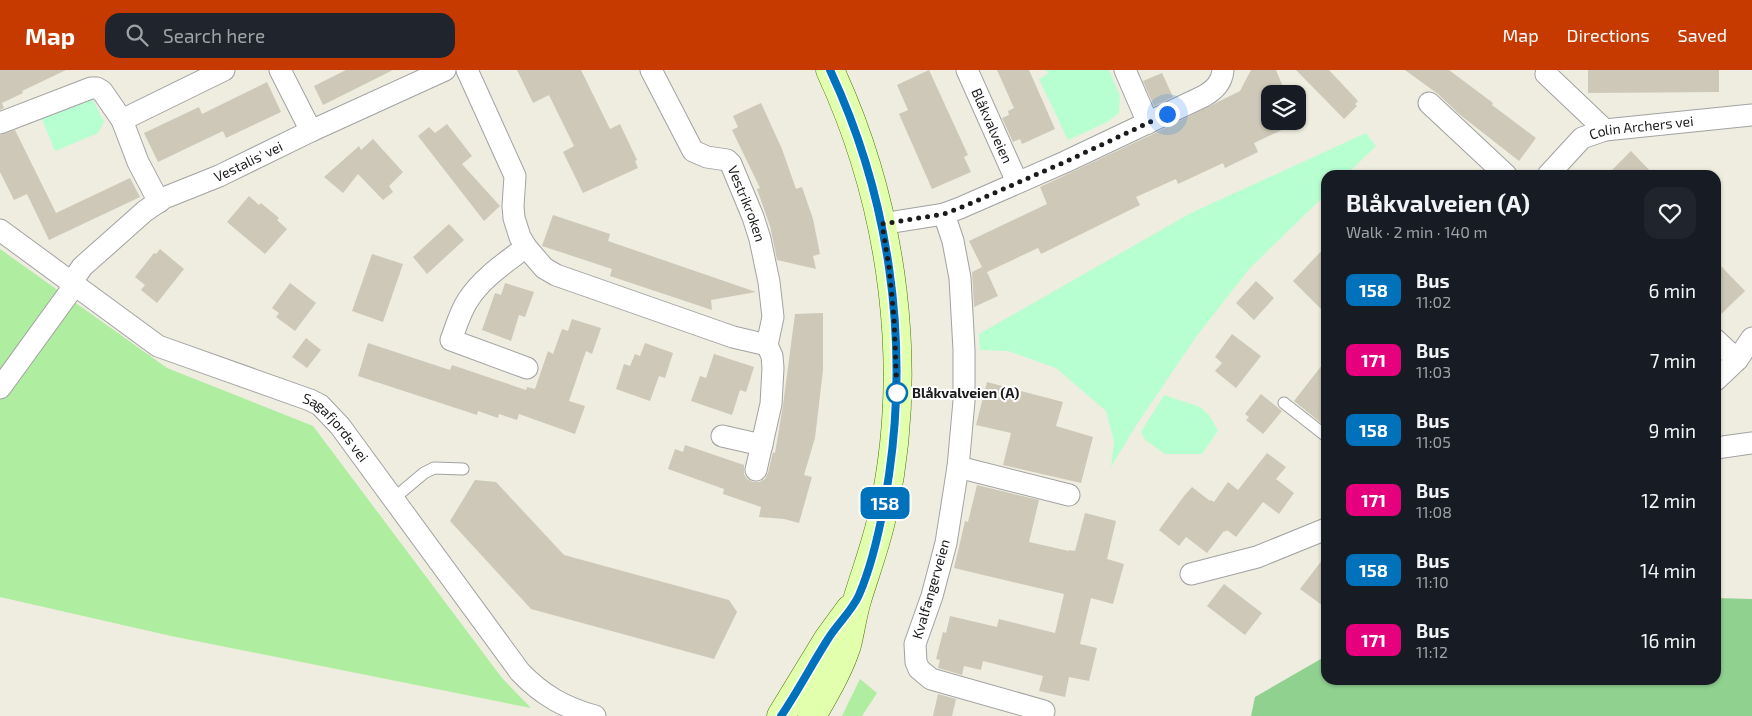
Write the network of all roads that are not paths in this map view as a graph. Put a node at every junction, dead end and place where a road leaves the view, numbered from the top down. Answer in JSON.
{"nodes":[{"id":1,"x":224,"y":70,"type":"edge"},
{"id":2,"x":280,"y":70,"type":"edge"},
{"id":3,"x":445,"y":70,"type":"edge"},
{"id":4,"x":467,"y":70,"type":"edge"},
{"id":5,"x":652,"y":70,"type":"edge"},
{"id":6,"x":830,"y":70,"type":"edge"},
{"id":7,"x":967,"y":70,"type":"edge"},
{"id":8,"x":1125,"y":70,"type":"edge"},
{"id":9,"x":1223,"y":70,"type":"edge"},
{"id":10,"x":1546,"y":70,"type":"edge"},
{"id":11,"x":1429,"y":103,"type":"dead end"},
{"id":12,"x":1752,"y":115,"type":"edge"},
{"id":13,"x":122,"y":120,"type":"junction"},
{"id":14,"x":0,"y":123,"type":"edge"},
{"id":15,"x":1148,"y":123,"type":"junction"},
{"id":16,"x":1605,"y":130,"type":"junction"},
{"id":17,"x":311,"y":131,"type":"junction"},
{"id":18,"x":1501,"y":170,"type":"edge"},
{"id":19,"x":1553,"y":170,"type":"edge"},
{"id":20,"x":1017,"y":182,"type":"junction"},
{"id":21,"x":158,"y":202,"type":"junction"},
{"id":22,"x":944,"y":214,"type":"junction"},
{"id":23,"x":882,"y":224,"type":"junction"},
{"id":24,"x":0,"y":230,"type":"edge"},
{"id":25,"x":526,"y":247,"type":"junction"},
{"id":26,"x":72,"y":282,"type":"junction"},
{"id":27,"x":1752,"y":338,"type":"edge"},
{"id":28,"x":767,"y":345,"type":"junction"},
{"id":29,"x":1721,"y":345,"type":"edge"},
{"id":30,"x":1737,"y":360,"type":"junction"},
{"id":31,"x":527,"y":368,"type":"dead end"},
{"id":32,"x":1721,"y":375,"type":"edge"},
{"id":33,"x":0,"y":388,"type":"edge"},
{"id":34,"x":1284,"y":403,"type":"dead end"},
{"id":35,"x":1321,"y":432,"type":"edge"},
{"id":36,"x":722,"y":436,"type":"dead end"},
{"id":37,"x":1752,"y":443,"type":"edge"},
{"id":38,"x":762,"y":445,"type":"junction"},
{"id":39,"x":1721,"y":447,"type":"edge"},
{"id":40,"x":958,"y":467,"type":"junction"},
{"id":41,"x":463,"y":469,"type":"dead end"},
{"id":42,"x":756,"y":470,"type":"dead end"},
{"id":43,"x":1069,"y":494,"type":"dead end"},
{"id":44,"x":393,"y":500,"type":"junction"},
{"id":45,"x":1321,"y":531,"type":"edge"},
{"id":46,"x":1191,"y":574,"type":"dead end"},
{"id":47,"x":858,"y":598,"type":"junction"},
{"id":48,"x":1044,"y":711,"type":"dead end"},
{"id":49,"x":595,"y":716,"type":"edge"},
{"id":50,"x":781,"y":716,"type":"edge"},
{"id":51,"x":812,"y":716,"type":"edge"}],
"edges":[{"from":1,"to":13,"type":"street"},
{"from":2,"to":17,"type":"street"},
{"from":3,"to":17,"type":"street","name":"Vestalis' vei"},
{"from":4,"to":25,"type":"street"},
{"from":5,"to":28,"type":"street","name":"Vestrikroken"},
{"from":6,"to":23,"type":"main road"},
{"from":7,"to":20,"type":"street","name":"Blåkvalveien"},
{"from":8,"to":15,"type":"street"},
{"from":9,"to":15,"type":"street"},
{"from":10,"to":16,"type":"street"},
{"from":11,"to":18,"type":"street"},
{"from":12,"to":16,"type":"street","name":"Colin Archers vei"},
{"from":13,"to":14,"type":"street"},
{"from":13,"to":21,"type":"street"},
{"from":15,"to":20,"type":"street"},
{"from":16,"to":19,"type":"street","name":"Colin Archers vei"},
{"from":17,"to":21,"type":"street","name":"Vestalis' vei"},
{"from":20,"to":22,"type":"street"},
{"from":21,"to":26,"type":"street","name":"Vestalis' vei"},
{"from":22,"to":23,"type":"street"},
{"from":22,"to":40,"type":"street","name":"Kvalfangerveien"},
{"from":23,"to":47,"type":"main road"},
{"from":24,"to":26,"type":"street","name":"Sagafjords vei"},
{"from":25,"to":28,"type":"street"},
{"from":25,"to":31,"type":"street"},
{"from":26,"to":33,"type":"street","name":"Vestalis' vei"},
{"from":26,"to":44,"type":"street","name":"Sagafjords vei"},
{"from":27,"to":30,"type":"street"},
{"from":28,"to":38,"type":"street","name":"Vestrikroken"},
{"from":29,"to":30,"type":"street"},
{"from":30,"to":32,"type":"street"},
{"from":34,"to":35,"type":"lane"},
{"from":36,"to":38,"type":"street"},
{"from":37,"to":39,"type":"street"},
{"from":38,"to":42,"type":"street","name":"Vestrikroken"},
{"from":40,"to":43,"type":"street"},
{"from":40,"to":48,"type":"street","name":"Kvalfangerveien"},
{"from":41,"to":44,"type":"lane"},
{"from":44,"to":49,"type":"street","name":"Sagafjords vei"},
{"from":45,"to":46,"type":"street"},
{"from":47,"to":50,"type":"main road"},
{"from":47,"to":51,"type":"main road"}]}
